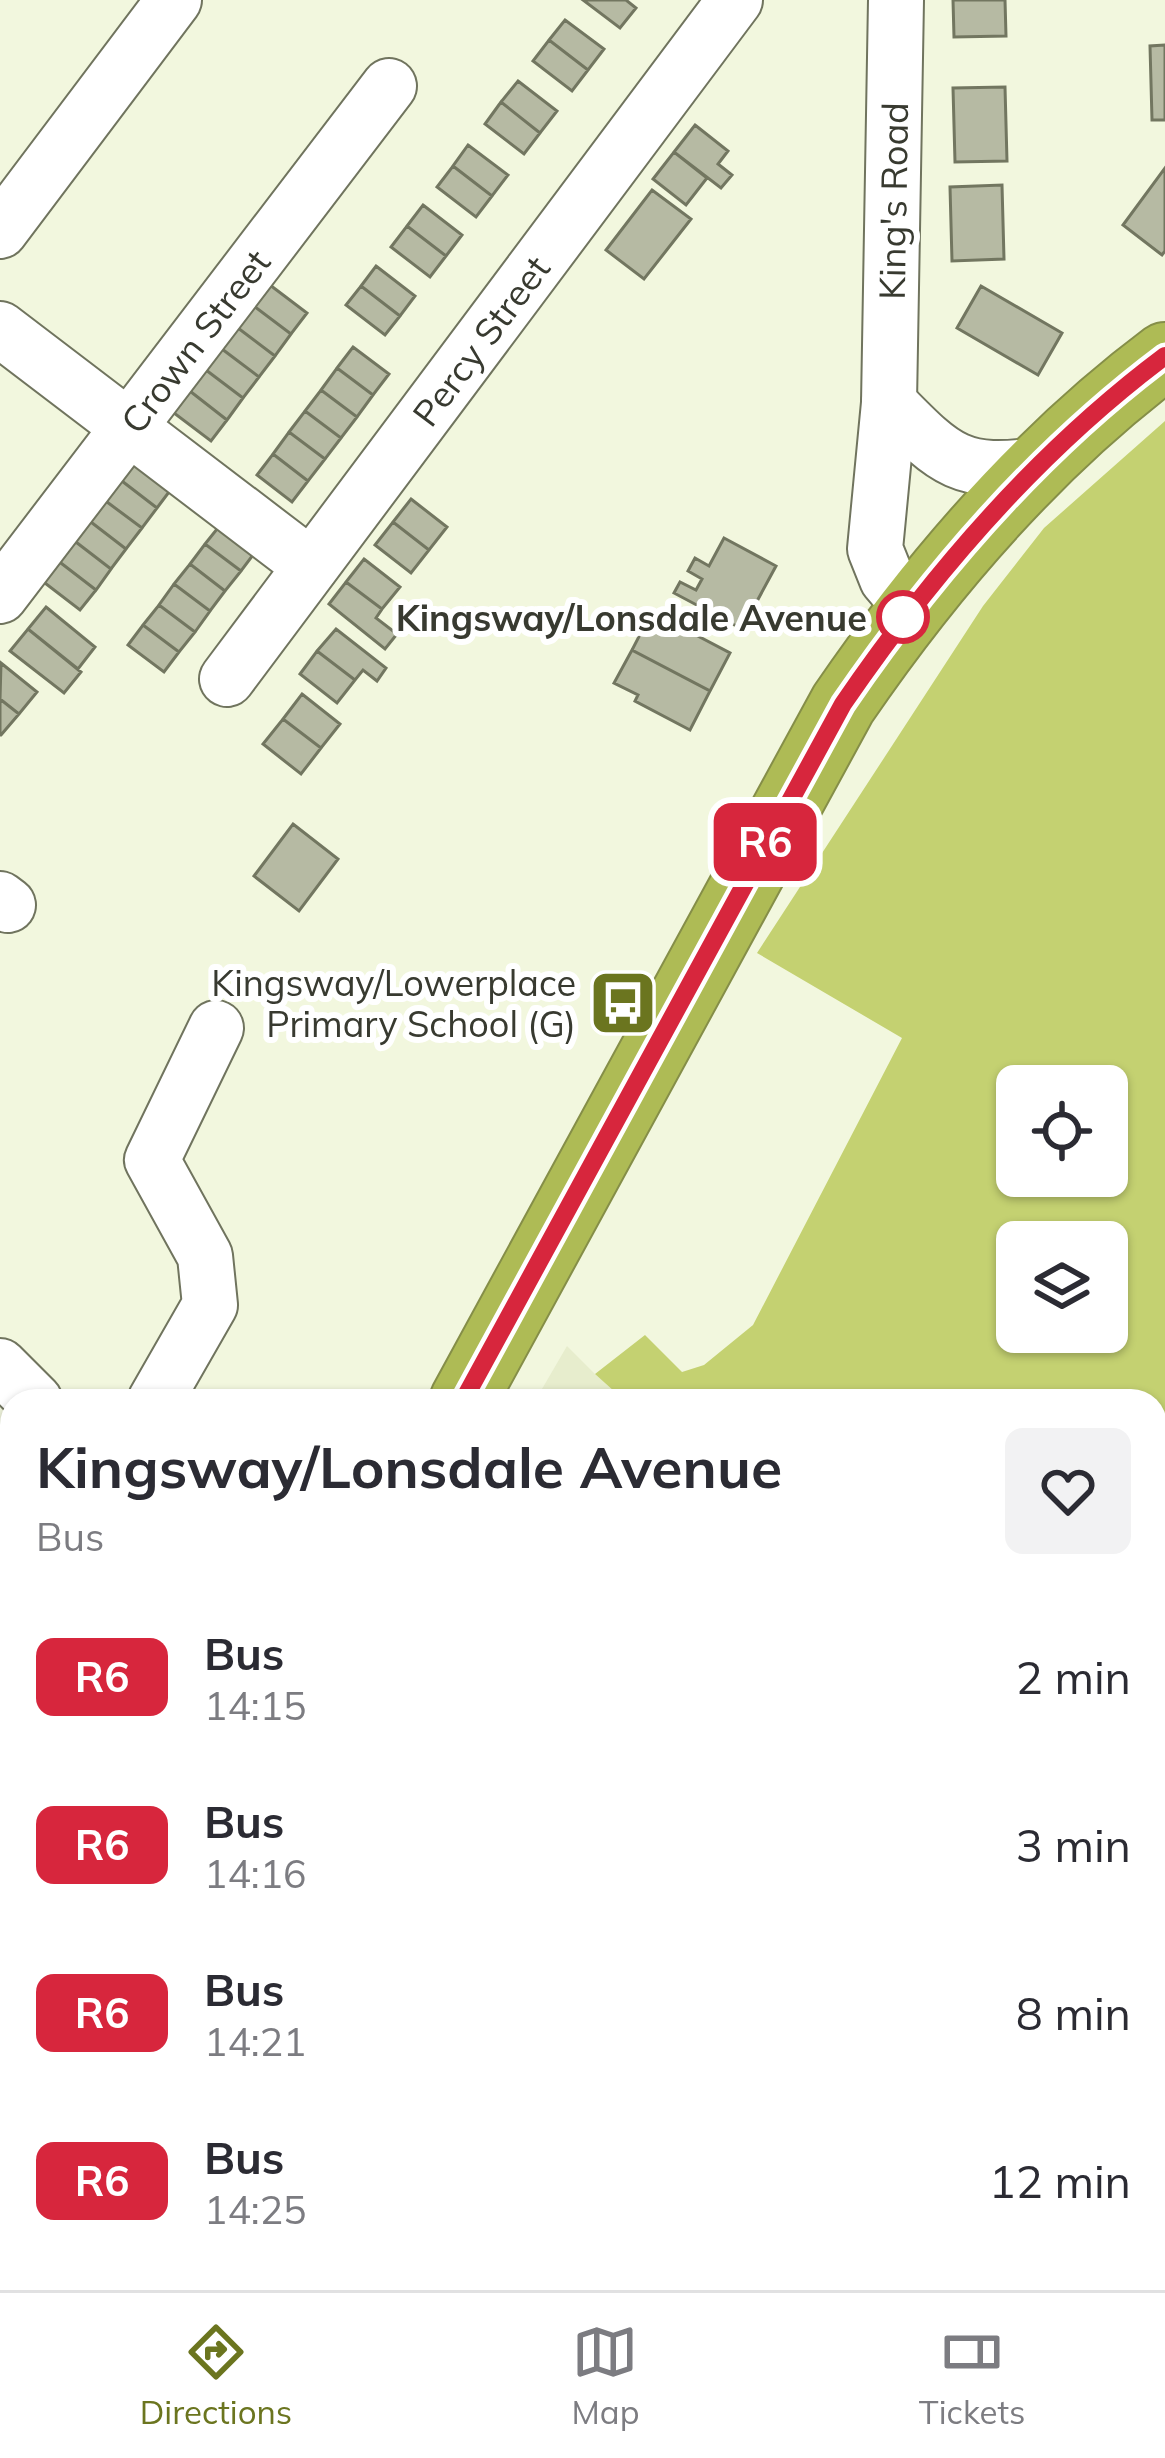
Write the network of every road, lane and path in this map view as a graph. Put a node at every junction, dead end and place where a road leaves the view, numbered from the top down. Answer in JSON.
{"nodes":[{"id":1,"x":735,"y":0,"type":"edge"},
{"id":2,"x":896,"y":0,"type":"edge"},
{"id":3,"x":167,"y":2,"type":"edge"},
{"id":4,"x":389,"y":86,"type":"dead end"},
{"id":5,"x":0,"y":231,"type":"edge"},
{"id":6,"x":0,"y":329,"type":"edge"},
{"id":7,"x":1165,"y":356,"type":"edge"},
{"id":8,"x":890,"y":403,"type":"junction"},
{"id":9,"x":129,"y":427,"type":"junction"},
{"id":10,"x":1042,"y":464,"type":"junction"},
{"id":11,"x":311,"y":566,"type":"junction"},
{"id":12,"x":0,"y":596,"type":"edge"},
{"id":13,"x":910,"y":606,"type":"junction"},
{"id":14,"x":227,"y":679,"type":"dead end"},
{"id":15,"x":216,"y":1028,"type":"dead end"},
{"id":16,"x":0,"y":1366,"type":"edge"},
{"id":17,"x":23,"y":1389,"type":"edge"},
{"id":18,"x":162,"y":1389,"type":"edge"},
{"id":19,"x":469,"y":1389,"type":"edge"}],
"edges":[{"from":1,"to":11,"type":"street","name":"Percy Street"},
{"from":2,"to":8,"type":"street","name":"King's Road"},
{"from":3,"to":5,"type":"street"},
{"from":4,"to":9,"type":"street","name":"Crown Street"},
{"from":6,"to":9,"type":"street"},
{"from":7,"to":10,"type":"highway"},
{"from":8,"to":10,"type":"street"},
{"from":8,"to":13,"type":"street","name":"King's Road"},
{"from":9,"to":11,"type":"street"},
{"from":9,"to":12,"type":"street","name":"Crown Street"},
{"from":10,"to":13,"type":"highway"},
{"from":11,"to":14,"type":"street","name":"Percy Street"},
{"from":13,"to":19,"type":"highway"},
{"from":15,"to":18,"type":"street"},
{"from":16,"to":17,"type":"street"}]}
